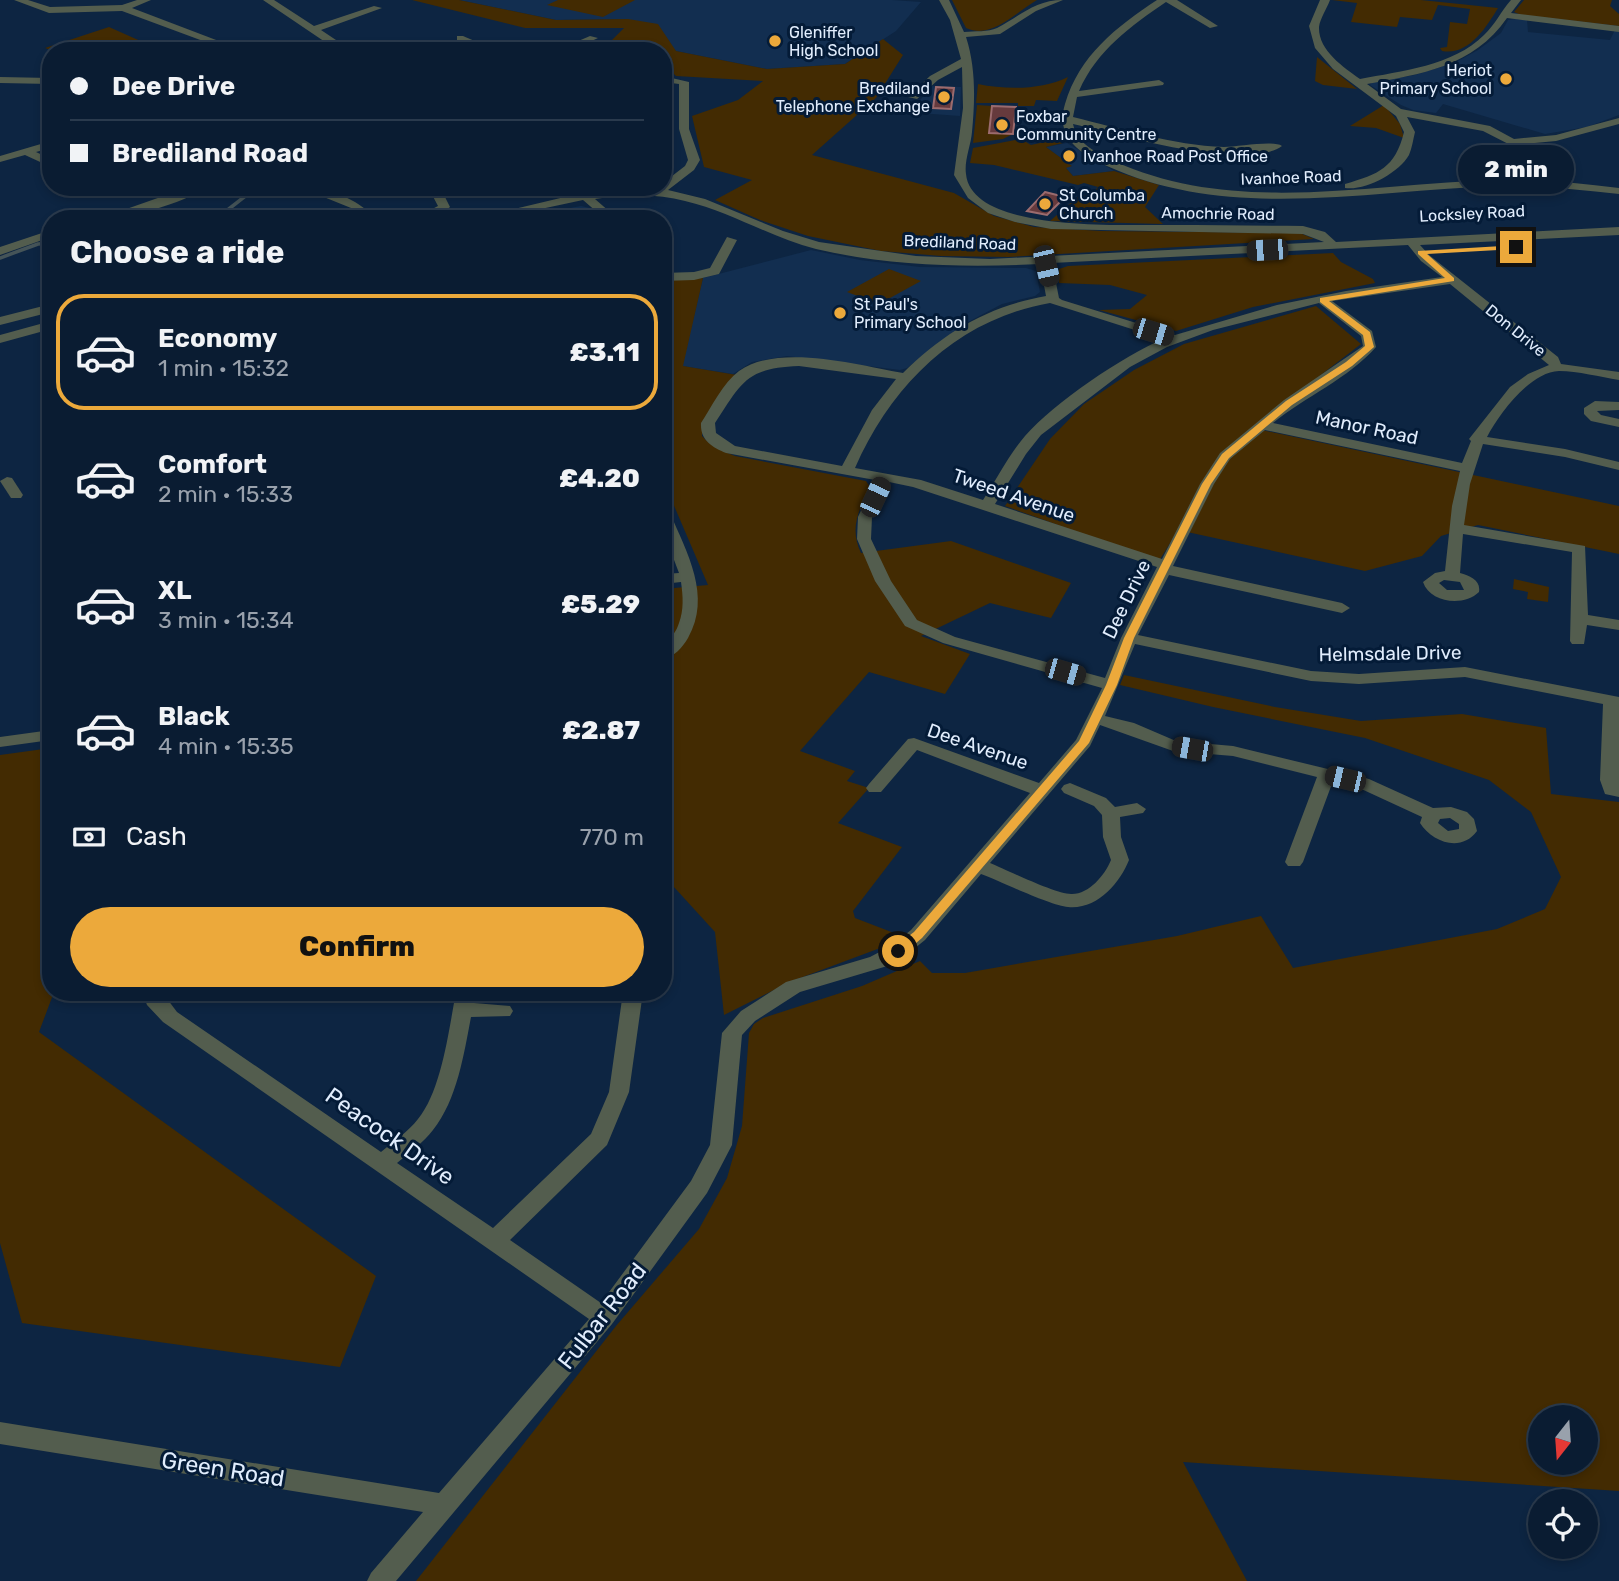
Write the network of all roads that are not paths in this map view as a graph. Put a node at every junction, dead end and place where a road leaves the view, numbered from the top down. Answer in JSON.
{"nodes":[{"id":1,"x":19,"y":0,"type":"edge"},
{"id":2,"x":146,"y":0,"type":"edge"},
{"id":3,"x":268,"y":0,"type":"edge"},
{"id":4,"x":944,"y":0,"type":"edge"},
{"id":5,"x":1058,"y":0,"type":"edge"},
{"id":6,"x":1163,"y":0,"type":"edge"},
{"id":7,"x":1170,"y":0,"type":"edge"},
{"id":8,"x":1325,"y":0,"type":"edge"},
{"id":9,"x":1516,"y":0,"type":"edge"},
{"id":10,"x":123,"y":8,"type":"junction"},
{"id":11,"x":377,"y":8,"type":"dead end"},
{"id":12,"x":1504,"y":15,"type":"junction"},
{"id":13,"x":1215,"y":26,"type":"dead end"},
{"id":14,"x":315,"y":29,"type":"junction"},
{"id":15,"x":1619,"y":29,"type":"edge"},
{"id":16,"x":960,"y":34,"type":"junction"},
{"id":17,"x":460,"y":38,"type":"dead end"},
{"id":18,"x":593,"y":38,"type":"dead end"},
{"id":19,"x":216,"y":42,"type":"edge"},
{"id":20,"x":333,"y":42,"type":"edge"},
{"id":21,"x":470,"y":42,"type":"edge"},
{"id":22,"x":583,"y":42,"type":"edge"},
{"id":23,"x":967,"y":60,"type":"junction"},
{"id":24,"x":0,"y":80,"type":"edge"},
{"id":25,"x":672,"y":80,"type":"edge"},
{"id":26,"x":42,"y":81,"type":"edge"},
{"id":27,"x":1358,"y":82,"type":"junction"},
{"id":28,"x":1160,"y":83,"type":"dead end"},
{"id":29,"x":1072,"y":95,"type":"junction"},
{"id":30,"x":913,"y":97,"type":"dead end"},
{"id":31,"x":1399,"y":112,"type":"junction"},
{"id":32,"x":1067,"y":119,"type":"junction"},
{"id":33,"x":1619,"y":121,"type":"edge"},
{"id":34,"x":1514,"y":142,"type":"junction"},
{"id":35,"x":1278,"y":145,"type":"dead end"},
{"id":36,"x":42,"y":147,"type":"edge"},
{"id":37,"x":1526,"y":150,"type":"dead end"},
{"id":38,"x":28,"y":152,"type":"junction"},
{"id":39,"x":0,"y":159,"type":"edge"},
{"id":40,"x":42,"y":159,"type":"edge"},
{"id":41,"x":1387,"y":171,"type":"junction"},
{"id":42,"x":672,"y":182,"type":"edge"},
{"id":43,"x":1415,"y":187,"type":"junction"},
{"id":44,"x":1619,"y":191,"type":"edge"},
{"id":45,"x":1334,"y":192,"type":"junction"},
{"id":46,"x":672,"y":195,"type":"edge"},
{"id":47,"x":178,"y":196,"type":"edge"},
{"id":48,"x":329,"y":196,"type":"edge"},
{"id":49,"x":600,"y":196,"type":"edge"},
{"id":50,"x":586,"y":198,"type":"junction"},
{"id":51,"x":135,"y":210,"type":"edge"},
{"id":52,"x":362,"y":210,"type":"edge"},
{"id":53,"x":525,"y":210,"type":"edge"},
{"id":54,"x":601,"y":210,"type":"edge"},
{"id":55,"x":1619,"y":219,"type":"edge"},
{"id":56,"x":1619,"y":231,"type":"edge"},
{"id":57,"x":42,"y":236,"type":"edge"},
{"id":58,"x":731,"y":240,"type":"dead end"},
{"id":59,"x":1619,"y":240,"type":"edge"},
{"id":60,"x":1330,"y":242,"type":"junction"},
{"id":61,"x":1416,"y":247,"type":"junction"},
{"id":62,"x":0,"y":251,"type":"edge"},
{"id":63,"x":1045,"y":261,"type":"junction"},
{"id":64,"x":672,"y":277,"type":"edge"},
{"id":65,"x":1451,"y":280,"type":"junction"},
{"id":66,"x":1053,"y":299,"type":"junction"},
{"id":67,"x":1322,"y":300,"type":"junction"},
{"id":68,"x":42,"y":310,"type":"edge"},
{"id":69,"x":0,"y":321,"type":"edge"},
{"id":70,"x":42,"y":327,"type":"edge"},
{"id":71,"x":0,"y":339,"type":"edge"},
{"id":72,"x":1175,"y":339,"type":"junction"},
{"id":73,"x":1556,"y":367,"type":"junction"},
{"id":74,"x":1619,"y":376,"type":"edge"},
{"id":75,"x":905,"y":377,"type":"junction"},
{"id":76,"x":1619,"y":406,"type":"edge"},
{"id":77,"x":1619,"y":423,"type":"edge"},
{"id":78,"x":1261,"y":425,"type":"junction"},
{"id":79,"x":1476,"y":439,"type":"junction"},
{"id":80,"x":1619,"y":466,"type":"edge"},
{"id":81,"x":1466,"y":468,"type":"junction"},
{"id":82,"x":847,"y":470,"type":"junction"},
{"id":83,"x":884,"y":477,"type":"junction"},
{"id":84,"x":988,"y":505,"type":"junction"},
{"id":85,"x":1456,"y":528,"type":"junction"},
{"id":86,"x":672,"y":536,"type":"edge"},
{"id":87,"x":1165,"y":567,"type":"junction"},
{"id":88,"x":1452,"y":575,"type":"dead end"},
{"id":89,"x":688,"y":577,"type":"junction"},
{"id":90,"x":672,"y":578,"type":"edge"},
{"id":91,"x":1342,"y":608,"type":"dead end"},
{"id":92,"x":1580,"y":619,"type":"junction"},
{"id":93,"x":1619,"y":625,"type":"edge"},
{"id":94,"x":1129,"y":638,"type":"junction"},
{"id":95,"x":1578,"y":641,"type":"dead end"},
{"id":96,"x":672,"y":649,"type":"edge"},
{"id":97,"x":1111,"y":685,"type":"junction"},
{"id":98,"x":1615,"y":702,"type":"edge"},
{"id":99,"x":1097,"y":719,"type":"junction"},
{"id":100,"x":42,"y":736,"type":"edge"},
{"id":101,"x":0,"y":742,"type":"edge"},
{"id":102,"x":1327,"y":774,"type":"junction"},
{"id":103,"x":875,"y":788,"type":"dead end"},
{"id":104,"x":1070,"y":789,"type":"dead end"},
{"id":105,"x":1042,"y":791,"type":"junction"},
{"id":106,"x":1619,"y":792,"type":"edge"},
{"id":107,"x":1137,"y":809,"type":"dead end"},
{"id":108,"x":1111,"y":813,"type":"junction"},
{"id":109,"x":1432,"y":815,"type":"dead end"},
{"id":110,"x":1294,"y":862,"type":"dead end"},
{"id":111,"x":979,"y":866,"type":"junction"},
{"id":112,"x":155,"y":1001,"type":"edge"},
{"id":113,"x":464,"y":1001,"type":"edge"},
{"id":114,"x":632,"y":1001,"type":"edge"},
{"id":115,"x":503,"y":1011,"type":"dead end"},
{"id":116,"x":748,"y":1016,"type":"joint"},
{"id":117,"x":383,"y":1162,"type":"junction"},
{"id":118,"x":493,"y":1242,"type":"junction"},
{"id":119,"x":604,"y":1317,"type":"junction"},
{"id":120,"x":0,"y":1433,"type":"edge"},
{"id":121,"x":446,"y":1505,"type":"junction"},
{"id":122,"x":380,"y":1581,"type":"edge"}],
"edges":[{"from":1,"to":10,"type":"street"},
{"from":2,"to":10,"type":"street"},
{"from":3,"to":14,"type":"street"},
{"from":4,"to":16,"type":"street","name":"Amochrie Road"},
{"from":5,"to":16,"type":"street"},
{"from":6,"to":29,"type":"street"},
{"from":7,"to":13,"type":"street"},
{"from":8,"to":27,"type":"street"},
{"from":9,"to":12,"type":"street"},
{"from":10,"to":19,"type":"street"},
{"from":11,"to":14,"type":"street"},
{"from":12,"to":15,"type":"street"},
{"from":12,"to":27,"type":"street"},
{"from":14,"to":20,"type":"street"},
{"from":16,"to":23,"type":"street","name":"Amochrie Road"},
{"from":17,"to":21,"type":"street"},
{"from":18,"to":22,"type":"street"},
{"from":23,"to":30,"type":"street"},
{"from":23,"to":60,"type":"street","name":"Amochrie Road"},
{"from":24,"to":26,"type":"street"},
{"from":25,"to":42,"type":"street"},
{"from":27,"to":31,"type":"street"},
{"from":28,"to":29,"type":"street"},
{"from":29,"to":32,"type":"street"},
{"from":31,"to":34,"type":"street"},
{"from":31,"to":41,"type":"street"},
{"from":32,"to":35,"type":"street"},
{"from":32,"to":45,"type":"street","name":"Ivanhoe Road"},
{"from":33,"to":34,"type":"street"},
{"from":34,"to":37,"type":"street"},
{"from":36,"to":38,"type":"street"},
{"from":38,"to":39,"type":"street"},
{"from":38,"to":40,"type":"street"},
{"from":41,"to":43,"type":"street"},
{"from":41,"to":45,"type":"street"},
{"from":43,"to":44,"type":"street","name":"Ivanhoe Road"},
{"from":43,"to":45,"type":"street","name":"Ivanhoe Road"},
{"from":46,"to":63,"type":"street","name":"Brediland Road"},
{"from":47,"to":51,"type":"street"},
{"from":48,"to":52,"type":"street"},
{"from":49,"to":50,"type":"street","name":"Brediland Road"},
{"from":50,"to":53,"type":"street","name":"Brediland Road"},
{"from":50,"to":54,"type":"street"},
{"from":55,"to":60,"type":"street","name":"Locksley Road"},
{"from":56,"to":61,"type":"street","name":"Brediland Road"},
{"from":57,"to":62,"type":"street"},
{"from":58,"to":64,"type":"street"},
{"from":59,"to":61,"type":"street","name":"Brediland Road"},
{"from":60,"to":61,"type":"street","name":"Brediland Road"},
{"from":60,"to":63,"type":"street","name":"Brediland Road"},
{"from":61,"to":65,"type":"street","name":"Don Drive"},
{"from":63,"to":66,"type":"street"},
{"from":65,"to":67,"type":"street"},
{"from":65,"to":73,"type":"street","name":"Don Drive"},
{"from":66,"to":72,"type":"street"},
{"from":66,"to":75,"type":"street"},
{"from":67,"to":72,"type":"street"},
{"from":67,"to":78,"type":"street","name":"Dee Drive"},
{"from":68,"to":69,"type":"street"},
{"from":70,"to":71,"type":"street"},
{"from":72,"to":84,"type":"street"},
{"from":73,"to":74,"type":"street"},
{"from":73,"to":79,"type":"street","name":"Don Drive"},
{"from":75,"to":82,"type":"street"},
{"from":75,"to":82,"type":"street","name":"Tweed Avenue"},
{"from":76,"to":77,"type":"street"},
{"from":78,"to":81,"type":"street","name":"Manor Road"},
{"from":78,"to":87,"type":"street","name":"Dee Drive"},
{"from":79,"to":80,"type":"street"},
{"from":79,"to":81,"type":"street","name":"Don Drive"},
{"from":81,"to":85,"type":"street","name":"Don Drive"},
{"from":82,"to":83,"type":"street","name":"Tweed Avenue"},
{"from":83,"to":84,"type":"street","name":"Tweed Avenue"},
{"from":83,"to":97,"type":"street"},
{"from":84,"to":87,"type":"street","name":"Tweed Avenue"},
{"from":85,"to":88,"type":"street","name":"Don Drive"},
{"from":85,"to":92,"type":"street"},
{"from":86,"to":89,"type":"street"},
{"from":87,"to":91,"type":"street","name":"Tweed Avenue"},
{"from":87,"to":94,"type":"street","name":"Dee Drive"},
{"from":89,"to":90,"type":"street"},
{"from":89,"to":96,"type":"street"},
{"from":92,"to":93,"type":"street"},
{"from":92,"to":95,"type":"street"},
{"from":94,"to":97,"type":"street","name":"Dee Drive"},
{"from":94,"to":98,"type":"street","name":"Helmsdale Drive"},
{"from":97,"to":99,"type":"street","name":"Dee Drive"},
{"from":98,"to":106,"type":"street","name":"Helmsdale Drive"},
{"from":99,"to":102,"type":"street"},
{"from":99,"to":105,"type":"street","name":"Dee Drive"},
{"from":100,"to":101,"type":"street"},
{"from":102,"to":109,"type":"street"},
{"from":102,"to":110,"type":"street"},
{"from":103,"to":105,"type":"street","name":"Dee Avenue"},
{"from":104,"to":108,"type":"street"},
{"from":105,"to":111,"type":"street","name":"Dee Drive"},
{"from":107,"to":108,"type":"street"},
{"from":108,"to":111,"type":"street"},
{"from":111,"to":116,"type":"street","name":"Dee Drive"},
{"from":112,"to":117,"type":"street","name":"Peacock Drive"},
{"from":113,"to":115,"type":"street"},
{"from":113,"to":117,"type":"street"},
{"from":114,"to":118,"type":"street"},
{"from":116,"to":119,"type":"street","name":"Fulbar Road"},
{"from":117,"to":118,"type":"street","name":"Peacock Drive"},
{"from":118,"to":119,"type":"street","name":"Peacock Drive"},
{"from":119,"to":121,"type":"street","name":"Fulbar Road"},
{"from":120,"to":121,"type":"street","name":"Green Road"},
{"from":121,"to":122,"type":"street","name":"Fulbar Road"}]}
